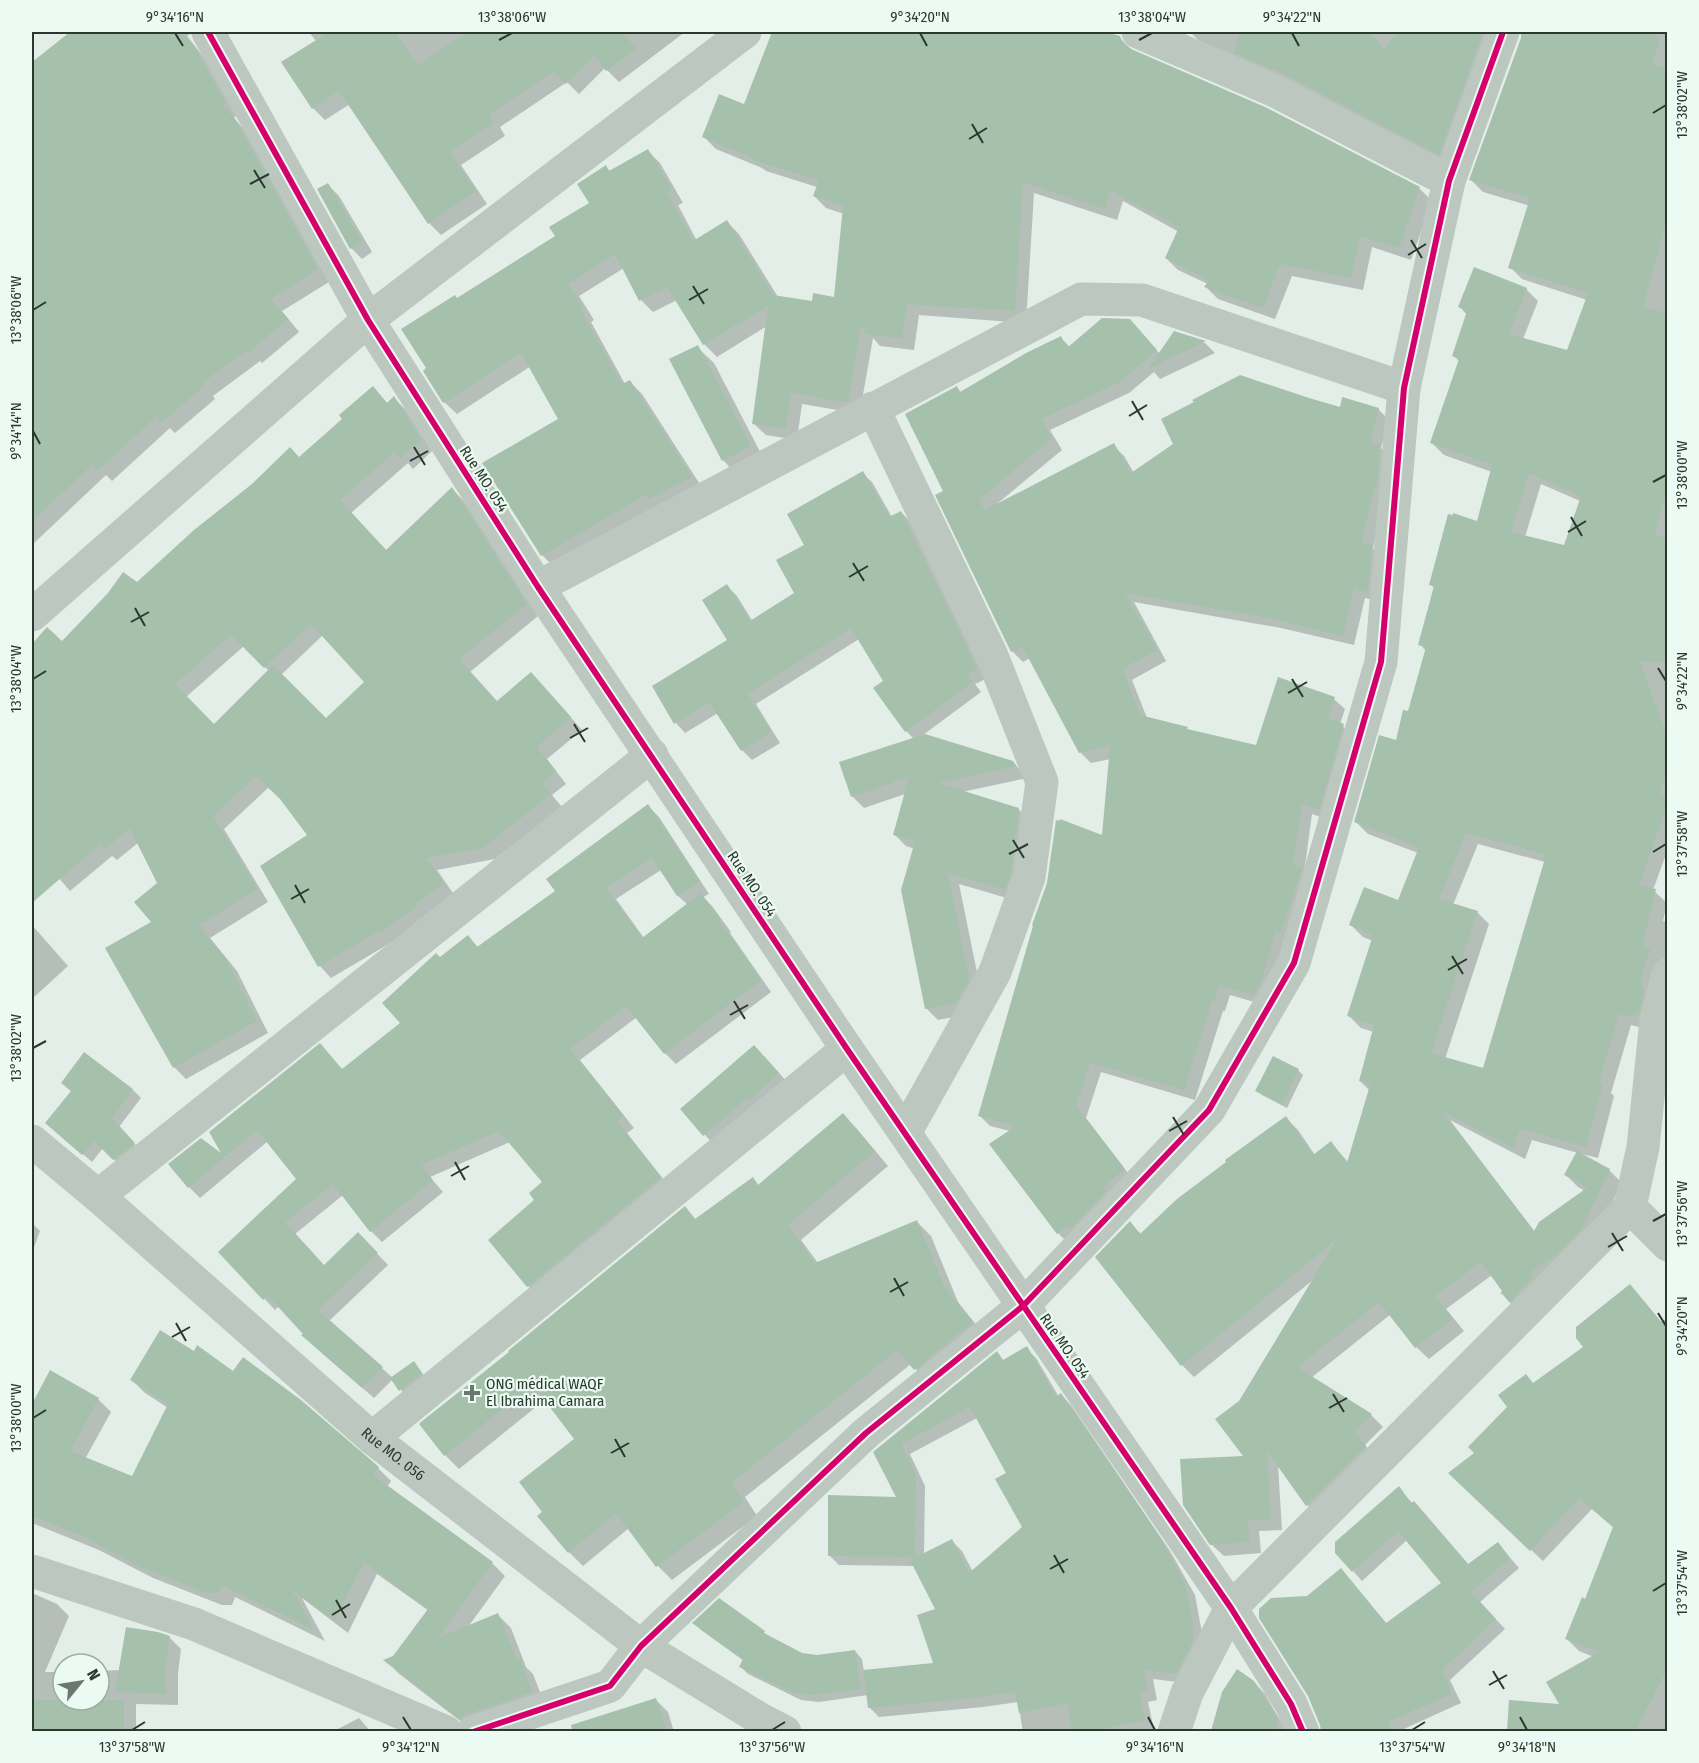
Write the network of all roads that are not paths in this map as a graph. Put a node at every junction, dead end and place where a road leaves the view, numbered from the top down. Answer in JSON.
{"nodes":[{"id":1,"x":208,"y":32,"type":"edge"},
{"id":2,"x":745,"y":32,"type":"edge"},
{"id":3,"x":1138,"y":32,"type":"edge"},
{"id":4,"x":1503,"y":32,"type":"edge"},
{"id":5,"x":1449,"y":181,"type":"junction"},
{"id":6,"x":368,"y":320,"type":"junction"},
{"id":7,"x":1404,"y":388,"type":"junction"},
{"id":8,"x":873,"y":408,"type":"junction"},
{"id":9,"x":538,"y":587,"type":"junction"},
{"id":10,"x":32,"y":615,"type":"edge"},
{"id":11,"x":652,"y":755,"type":"junction"},
{"id":12,"x":1668,"y":974,"type":"edge"},
{"id":13,"x":847,"y":1049,"type":"junction"},
{"id":14,"x":905,"y":1133,"type":"junction"},
{"id":15,"x":32,"y":1141,"type":"edge"},
{"id":16,"x":1655,"y":1144,"type":"edge"},
{"id":17,"x":98,"y":1196,"type":"junction"},
{"id":18,"x":1630,"y":1207,"type":"junction"},
{"id":19,"x":1668,"y":1245,"type":"edge"},
{"id":20,"x":1023,"y":1306,"type":"junction"},
{"id":21,"x":372,"y":1438,"type":"junction"},
{"id":22,"x":32,"y":1571,"type":"edge"},
{"id":23,"x":1232,"y":1608,"type":"junction"},
{"id":24,"x":641,"y":1646,"type":"junction"},
{"id":25,"x":446,"y":1731,"type":"edge"},
{"id":26,"x":473,"y":1731,"type":"edge"},
{"id":27,"x":785,"y":1731,"type":"edge"},
{"id":28,"x":1174,"y":1731,"type":"edge"},
{"id":29,"x":1304,"y":1731,"type":"edge"}],
"edges":[{"from":1,"to":6,"type":"street","name":"Rue MO. 054"},
{"from":2,"to":6,"type":"street"},
{"from":3,"to":5,"type":"street"},
{"from":4,"to":5,"type":"street"},
{"from":5,"to":7,"type":"street"},
{"from":6,"to":9,"type":"street","name":"Rue MO. 054"},
{"from":6,"to":10,"type":"street"},
{"from":7,"to":8,"type":"street"},
{"from":7,"to":20,"type":"street"},
{"from":8,"to":9,"type":"street"},
{"from":8,"to":14,"type":"street"},
{"from":9,"to":11,"type":"street","name":"Rue MO. 054"},
{"from":11,"to":13,"type":"street","name":"Rue MO. 054"},
{"from":11,"to":17,"type":"street"},
{"from":12,"to":16,"type":"street"},
{"from":13,"to":14,"type":"street","name":"Rue MO. 054"},
{"from":13,"to":21,"type":"street"},
{"from":14,"to":20,"type":"street","name":"Rue MO. 054"},
{"from":15,"to":17,"type":"street","name":"Rue MO. 056"},
{"from":16,"to":18,"type":"street"},
{"from":17,"to":21,"type":"street","name":"Rue MO. 056"},
{"from":18,"to":19,"type":"street"},
{"from":18,"to":23,"type":"street"},
{"from":20,"to":23,"type":"street","name":"Rue MO. 054"},
{"from":20,"to":24,"type":"street"},
{"from":21,"to":24,"type":"street","name":"Rue MO. 056"},
{"from":22,"to":25,"type":"street"},
{"from":23,"to":28,"type":"street"},
{"from":23,"to":29,"type":"street","name":"Rue MO. 054"},
{"from":24,"to":26,"type":"street"},
{"from":24,"to":27,"type":"street","name":"Rue MO. 056"}]}
